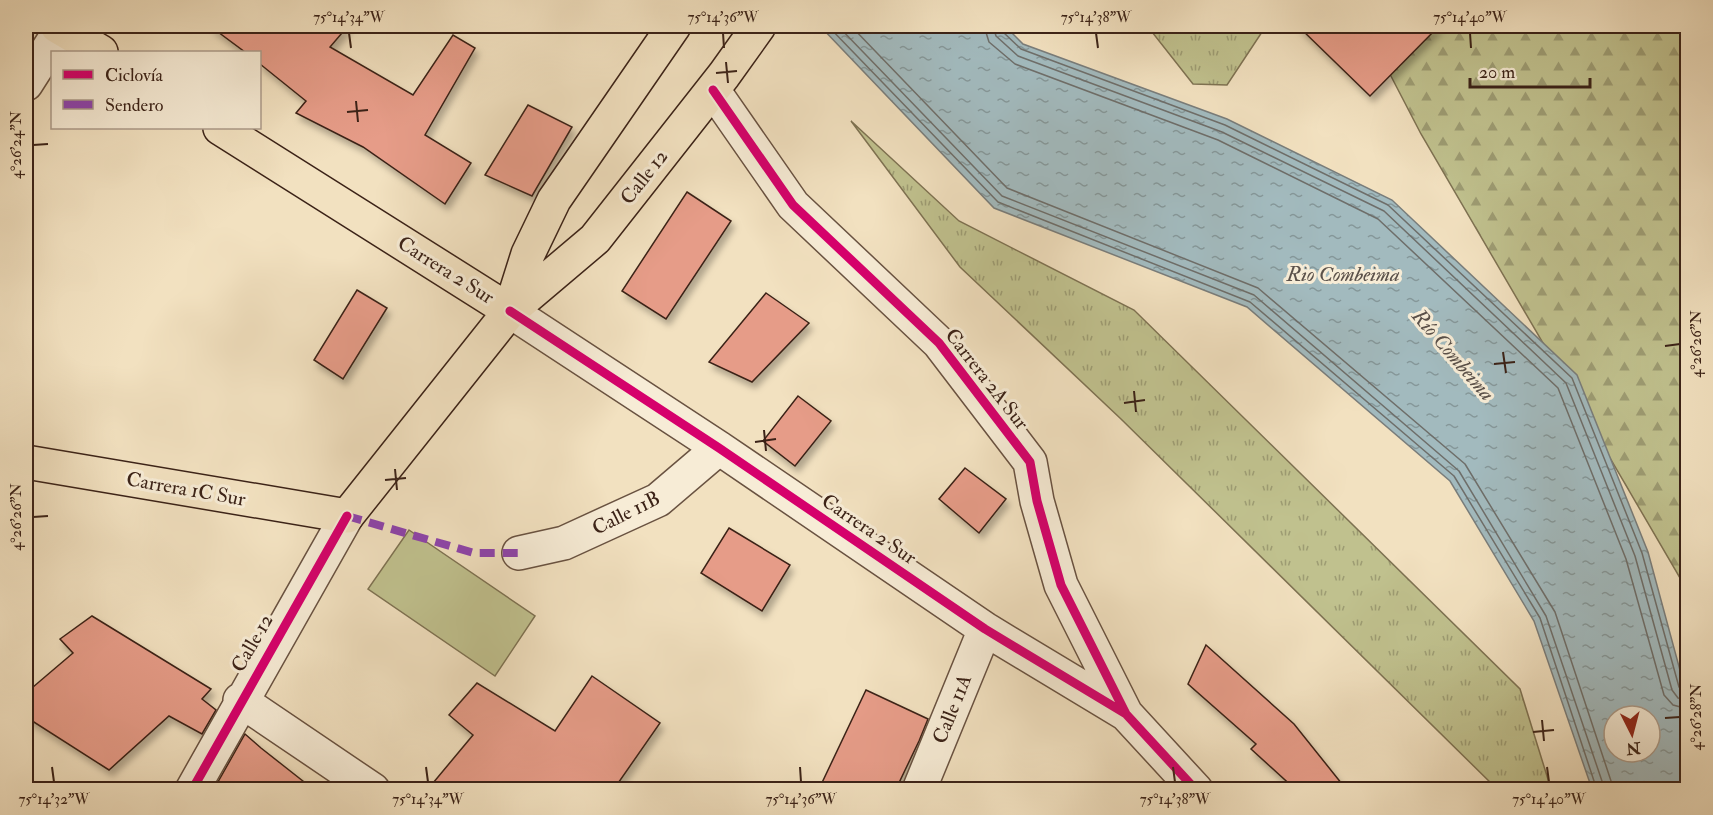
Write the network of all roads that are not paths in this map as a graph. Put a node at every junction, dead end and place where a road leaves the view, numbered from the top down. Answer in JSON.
{"nodes":[{"id":1,"x":60,"y":26,"type":"edge"},
{"id":2,"x":759,"y":26,"type":"edge"},
{"id":3,"x":668,"y":34,"type":"edge"},
{"id":4,"x":99,"y":51,"type":"edge"},
{"id":5,"x":718,"y":82,"type":"junction"},
{"id":6,"x":26,"y":84,"type":"edge"},
{"id":7,"x":222,"y":129,"type":"edge"},
{"id":8,"x":510,"y":311,"type":"junction"},
{"id":9,"x":719,"y":448,"type":"junction"},
{"id":10,"x":26,"y":462,"type":"edge"},
{"id":11,"x":347,"y":516,"type":"junction"},
{"id":12,"x":519,"y":553,"type":"dead end"},
{"id":13,"x":985,"y":629,"type":"junction"},
{"id":14,"x":240,"y":700,"type":"junction"},
{"id":15,"x":1126,"y":714,"type":"junction"},
{"id":16,"x":192,"y":789,"type":"edge"},
{"id":17,"x":373,"y":789,"type":"edge"},
{"id":18,"x":919,"y":789,"type":"edge"},
{"id":19,"x":1196,"y":789,"type":"edge"}],
"edges":[{"from":1,"to":4,"type":"main road"},
{"from":1,"to":6,"type":"street"},
{"from":2,"to":5,"type":"main road","name":"Calle 12"},
{"from":3,"to":8,"type":"main road","name":"Calle 12"},
{"from":5,"to":8,"type":"main road","name":"Calle 12"},
{"from":5,"to":15,"type":"street","name":"Carrera 2A Sur"},
{"from":7,"to":8,"type":"main road","name":"Carrera 2 Sur"},
{"from":8,"to":9,"type":"street","name":"Carrera 2 Sur"},
{"from":8,"to":11,"type":"main road","name":"Calle 12"},
{"from":9,"to":12,"type":"street","name":"Calle 11B"},
{"from":9,"to":13,"type":"street","name":"Carrera 2 Sur"},
{"from":10,"to":11,"type":"main road","name":"Carrera 1C Sur"},
{"from":11,"to":14,"type":"street","name":"Calle 12"},
{"from":13,"to":15,"type":"street","name":"Carrera 2 Sur"},
{"from":13,"to":18,"type":"street","name":"Calle 11A"},
{"from":14,"to":16,"type":"street","name":"Calle 12"},
{"from":14,"to":17,"type":"street"},
{"from":15,"to":19,"type":"street","name":"Carrera 2 Sur"}]}
